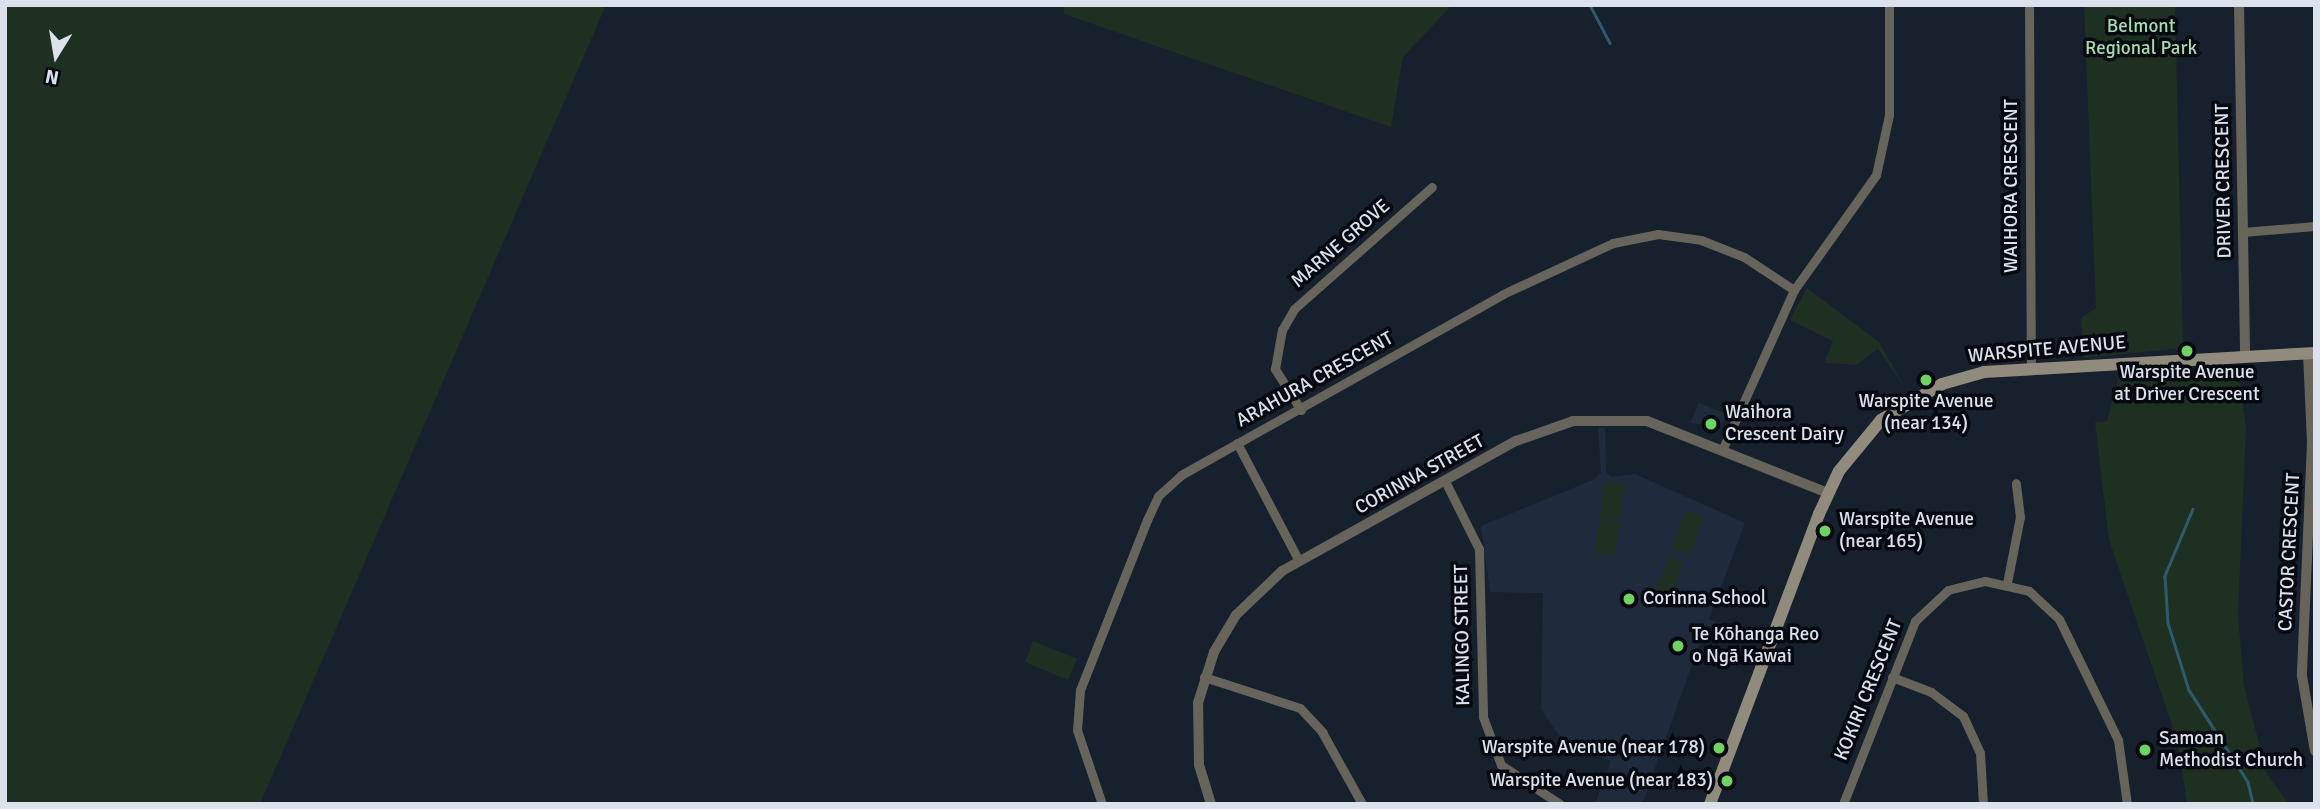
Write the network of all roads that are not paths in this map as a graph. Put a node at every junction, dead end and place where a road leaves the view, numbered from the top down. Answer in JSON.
{"nodes":[{"id":1,"x":1889,"y":5,"type":"edge"},
{"id":2,"x":2029,"y":5,"type":"edge"},
{"id":3,"x":2239,"y":5,"type":"edge"},
{"id":4,"x":1432,"y":187,"type":"dead end"},
{"id":5,"x":2315,"y":226,"type":"edge"},
{"id":6,"x":2243,"y":232,"type":"junction"},
{"id":7,"x":1794,"y":290,"type":"junction"},
{"id":8,"x":2311,"y":354,"type":"edge"},
{"id":9,"x":2245,"y":357,"type":"junction"},
{"id":10,"x":2031,"y":367,"type":"junction"},
{"id":11,"x":1301,"y":410,"type":"junction"},
{"id":12,"x":2314,"y":431,"type":"edge"},
{"id":13,"x":1237,"y":443,"type":"junction"},
{"id":14,"x":1723,"y":448,"type":"junction"},
{"id":15,"x":1445,"y":481,"type":"junction"},
{"id":16,"x":2016,"y":483,"type":"dead end"},
{"id":17,"x":1828,"y":493,"type":"junction"},
{"id":18,"x":2311,"y":535,"type":"edge"},
{"id":19,"x":1299,"y":561,"type":"junction"},
{"id":20,"x":2007,"y":583,"type":"junction"},
{"id":21,"x":1204,"y":677,"type":"junction"},
{"id":22,"x":1892,"y":677,"type":"junction"},
{"id":23,"x":2315,"y":751,"type":"edge"},
{"id":24,"x":1102,"y":804,"type":"edge"},
{"id":25,"x":1210,"y":804,"type":"edge"},
{"id":26,"x":1362,"y":804,"type":"edge"},
{"id":27,"x":1560,"y":804,"type":"edge"},
{"id":28,"x":1710,"y":804,"type":"edge"},
{"id":29,"x":1843,"y":804,"type":"edge"},
{"id":30,"x":1983,"y":804,"type":"edge"},
{"id":31,"x":2127,"y":804,"type":"edge"}],
"edges":[{"from":1,"to":7,"type":"street"},
{"from":2,"to":10,"type":"street","name":"WAIHORA CRESCENT"},
{"from":3,"to":6,"type":"street","name":"DRIVER CRESCENT"},
{"from":4,"to":11,"type":"street","name":"MARNE GROVE"},
{"from":5,"to":6,"type":"street"},
{"from":6,"to":9,"type":"street","name":"DRIVER CRESCENT"},
{"from":7,"to":11,"type":"street","name":"ARAHURA CRESCENT"},
{"from":7,"to":14,"type":"street"},
{"from":8,"to":9,"type":"main road","name":"WARSPITE AVENUE"},
{"from":8,"to":12,"type":"street","name":"CASTOR CRESCENT"},
{"from":9,"to":10,"type":"main road","name":"WARSPITE AVENUE"},
{"from":10,"to":17,"type":"main road","name":"WARSPITE AVENUE"},
{"from":11,"to":13,"type":"street","name":"ARAHURA CRESCENT"},
{"from":12,"to":18,"type":"street","name":"CASTOR CRESCENT"},
{"from":13,"to":19,"type":"street"},
{"from":13,"to":24,"type":"street","name":"ARAHURA CRESCENT"},
{"from":14,"to":15,"type":"street","name":"CORINNA STREET"},
{"from":14,"to":17,"type":"street","name":"CORINNA STREET"},
{"from":15,"to":19,"type":"street","name":"CORINNA STREET"},
{"from":15,"to":27,"type":"street","name":"KALINGO STREET"},
{"from":16,"to":20,"type":"street"},
{"from":17,"to":28,"type":"main road","name":"WARSPITE AVENUE"},
{"from":18,"to":23,"type":"street","name":"CASTOR CRESCENT"},
{"from":19,"to":21,"type":"street","name":"CORINNA STREET"},
{"from":20,"to":22,"type":"street","name":"KOKIRI CRESCENT"},
{"from":20,"to":31,"type":"street","name":"KOKIRI CRESCENT"},
{"from":21,"to":25,"type":"street","name":"CORINNA STREET"},
{"from":21,"to":26,"type":"street"},
{"from":22,"to":29,"type":"street","name":"KOKIRI CRESCENT"},
{"from":22,"to":30,"type":"street"}]}
